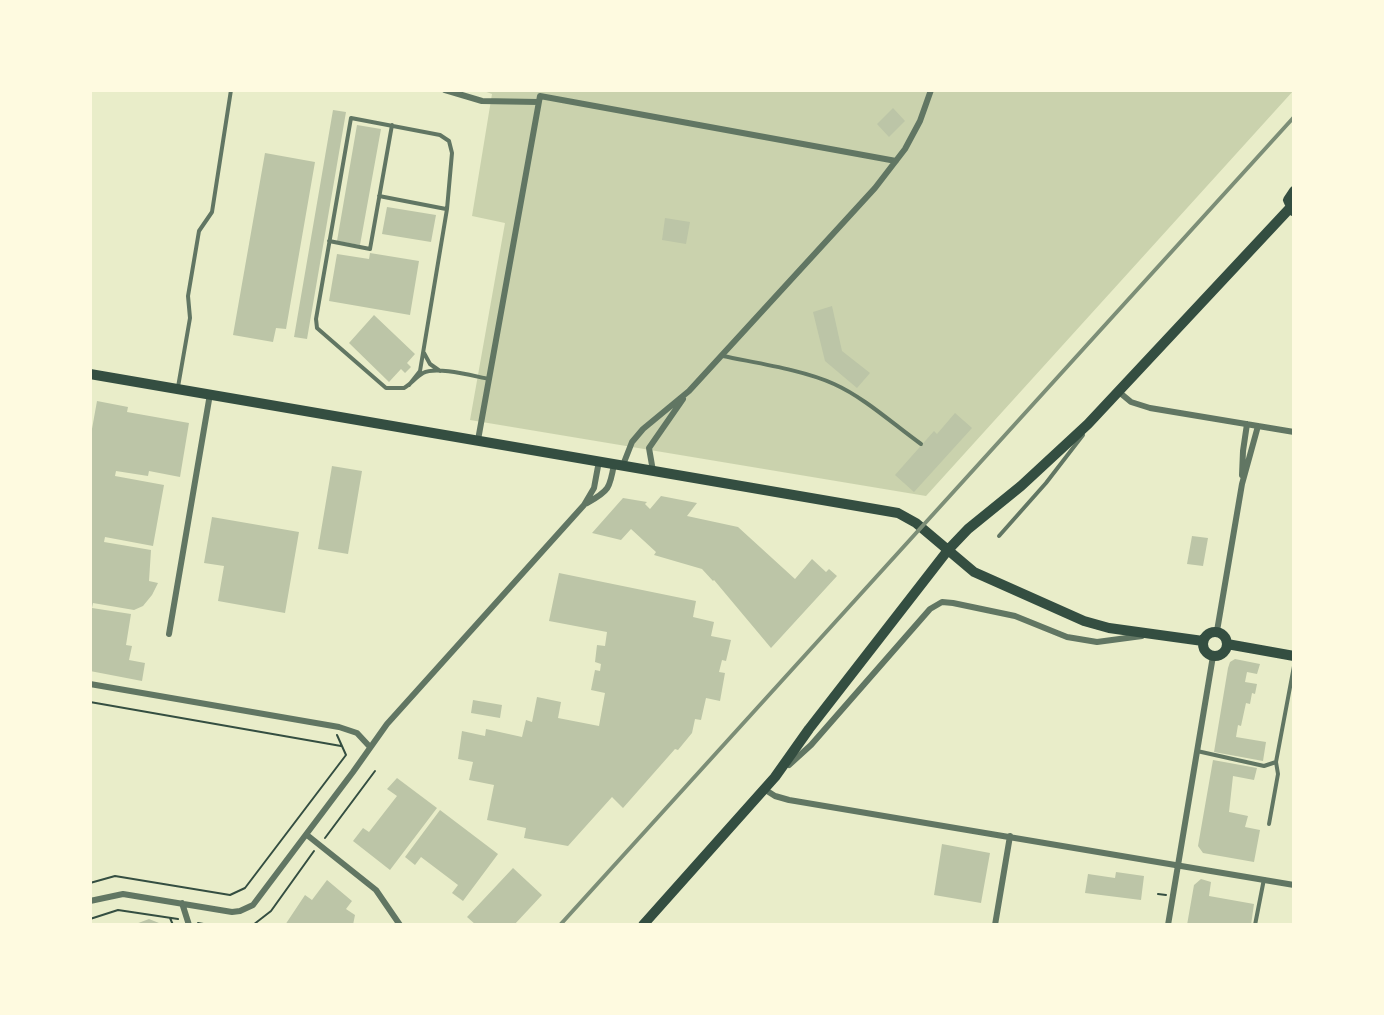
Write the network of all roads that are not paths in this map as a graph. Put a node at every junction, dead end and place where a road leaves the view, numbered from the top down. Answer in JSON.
{"nodes":[{"id":1,"x":231,"y":90,"type":"edge"},
{"id":2,"x":445,"y":90,"type":"edge"},
{"id":3,"x":931,"y":90,"type":"edge"},
{"id":4,"x":540,"y":96,"type":"edge"},
{"id":5,"x":392,"y":125,"type":"junction"},
{"id":6,"x":896,"y":161,"type":"junction"},
{"id":7,"x":1294,"y":191,"type":"edge"},
{"id":8,"x":379,"y":196,"type":"junction"},
{"id":9,"x":447,"y":209,"type":"junction"},
{"id":10,"x":1292,"y":210,"type":"edge"},
{"id":11,"x":329,"y":241,"type":"junction"},
{"id":12,"x":424,"y":346,"type":"junction"},
{"id":13,"x":723,"y":356,"type":"junction"},
{"id":14,"x":444,"y":372,"type":"junction"},
{"id":15,"x":90,"y":375,"type":"edge"},
{"id":16,"x":489,"y":379,"type":"junction"},
{"id":17,"x":409,"y":385,"type":"junction"},
{"id":18,"x":177,"y":389,"type":"junction"},
{"id":19,"x":688,"y":391,"type":"junction"},
{"id":20,"x":1119,"y":392,"type":"junction"},
{"id":21,"x":210,"y":394,"type":"junction"},
{"id":22,"x":1100,"y":412,"type":"junction"},
{"id":23,"x":1247,"y":424,"type":"junction"},
{"id":24,"x":1258,"y":426,"type":"junction"},
{"id":25,"x":1294,"y":432,"type":"edge"},
{"id":26,"x":478,"y":440,"type":"junction"},
{"id":27,"x":921,"y":444,"type":"dead end"},
{"id":28,"x":599,"y":461,"type":"junction"},
{"id":29,"x":619,"y":464,"type":"junction"},
{"id":30,"x":653,"y":471,"type":"junction"},
{"id":31,"x":1242,"y":484,"type":"junction"},
{"id":32,"x":584,"y":505,"type":"junction"},
{"id":33,"x":999,"y":536,"type":"dead end"},
{"id":34,"x":948,"y":550,"type":"junction"},
{"id":35,"x":1217,"y":631,"type":"junction"},
{"id":36,"x":168,"y":634,"type":"dead end"},
{"id":37,"x":1154,"y":634,"type":"junction"},
{"id":38,"x":1203,"y":640,"type":"junction"},
{"id":39,"x":1227,"y":644,"type":"junction"},
{"id":40,"x":1213,"y":656,"type":"junction"},
{"id":41,"x":1294,"y":656,"type":"edge"},
{"id":42,"x":1294,"y":666,"type":"edge"},
{"id":43,"x":90,"y":684,"type":"edge"},
{"id":44,"x":370,"y":747,"type":"junction"},
{"id":45,"x":1196,"y":751,"type":"junction"},
{"id":46,"x":1276,"y":762,"type":"junction"},
{"id":47,"x":775,"y":777,"type":"junction"},
{"id":48,"x":764,"y":789,"type":"junction"},
{"id":49,"x":1269,"y":824,"type":"dead end"},
{"id":50,"x":307,"y":835,"type":"junction"},
{"id":51,"x":1010,"y":836,"type":"junction"},
{"id":52,"x":1178,"y":865,"type":"junction"},
{"id":53,"x":1264,"y":879,"type":"junction"},
{"id":54,"x":1294,"y":885,"type":"edge"},
{"id":55,"x":90,"y":901,"type":"edge"},
{"id":56,"x":182,"y":903,"type":"junction"},
{"id":57,"x":189,"y":923,"type":"edge"},
{"id":58,"x":646,"y":924,"type":"edge"},
{"id":59,"x":400,"y":925,"type":"edge"},
{"id":60,"x":994,"y":925,"type":"edge"},
{"id":61,"x":1168,"y":925,"type":"edge"},
{"id":62,"x":1255,"y":925,"type":"edge"}],
"edges":[{"from":1,"to":18,"type":"lane"},
{"from":2,"to":4,"type":"street"},
{"from":3,"to":6,"type":"street"},
{"from":4,"to":6,"type":"street"},
{"from":4,"to":16,"type":"street"},
{"from":5,"to":8,"type":"lane"},
{"from":5,"to":9,"type":"lane"},
{"from":5,"to":11,"type":"lane"},
{"from":6,"to":13,"type":"street"},
{"from":7,"to":10,"type":"main road"},
{"from":8,"to":9,"type":"lane"},
{"from":8,"to":11,"type":"lane"},
{"from":9,"to":12,"type":"lane"},
{"from":10,"to":20,"type":"main road"},
{"from":11,"to":17,"type":"lane"},
{"from":12,"to":14,"type":"lane"},
{"from":12,"to":17,"type":"lane"},
{"from":13,"to":19,"type":"street"},
{"from":13,"to":27,"type":"lane"},
{"from":14,"to":16,"type":"lane"},
{"from":14,"to":17,"type":"lane"},
{"from":15,"to":18,"type":"main road"},
{"from":16,"to":26,"type":"street"},
{"from":18,"to":21,"type":"main road"},
{"from":19,"to":29,"type":"street"},
{"from":19,"to":30,"type":"street"},
{"from":20,"to":22,"type":"main road"},
{"from":20,"to":23,"type":"street"},
{"from":21,"to":26,"type":"main road"},
{"from":21,"to":36,"type":"street"},
{"from":22,"to":33,"type":"lane"},
{"from":22,"to":34,"type":"main road"},
{"from":23,"to":24,"type":"street"},
{"from":23,"to":31,"type":"street"},
{"from":24,"to":25,"type":"street"},
{"from":24,"to":31,"type":"street"},
{"from":26,"to":28,"type":"main road"},
{"from":28,"to":29,"type":"main road"},
{"from":28,"to":32,"type":"street"},
{"from":29,"to":30,"type":"main road"},
{"from":29,"to":32,"type":"street"},
{"from":30,"to":34,"type":"main road"},
{"from":31,"to":35,"type":"street"},
{"from":32,"to":44,"type":"street"},
{"from":34,"to":37,"type":"main road"},
{"from":34,"to":47,"type":"main road"},
{"from":35,"to":38,"type":"main road"},
{"from":35,"to":39,"type":"main road"},
{"from":37,"to":38,"type":"main road"},
{"from":37,"to":47,"type":"street"},
{"from":38,"to":40,"type":"main road"},
{"from":39,"to":40,"type":"main road"},
{"from":39,"to":41,"type":"main road"},
{"from":40,"to":45,"type":"street"},
{"from":42,"to":46,"type":"lane"},
{"from":43,"to":44,"type":"street"},
{"from":44,"to":50,"type":"street"},
{"from":45,"to":46,"type":"lane"},
{"from":45,"to":52,"type":"street"},
{"from":46,"to":49,"type":"lane"},
{"from":47,"to":48,"type":"main road"},
{"from":48,"to":51,"type":"street"},
{"from":48,"to":58,"type":"main road"},
{"from":50,"to":56,"type":"street"},
{"from":50,"to":59,"type":"street"},
{"from":51,"to":52,"type":"street"},
{"from":51,"to":60,"type":"street"},
{"from":52,"to":53,"type":"street"},
{"from":52,"to":61,"type":"street"},
{"from":53,"to":54,"type":"street"},
{"from":53,"to":62,"type":"lane"},
{"from":55,"to":56,"type":"street"},
{"from":56,"to":57,"type":"street"}]}
